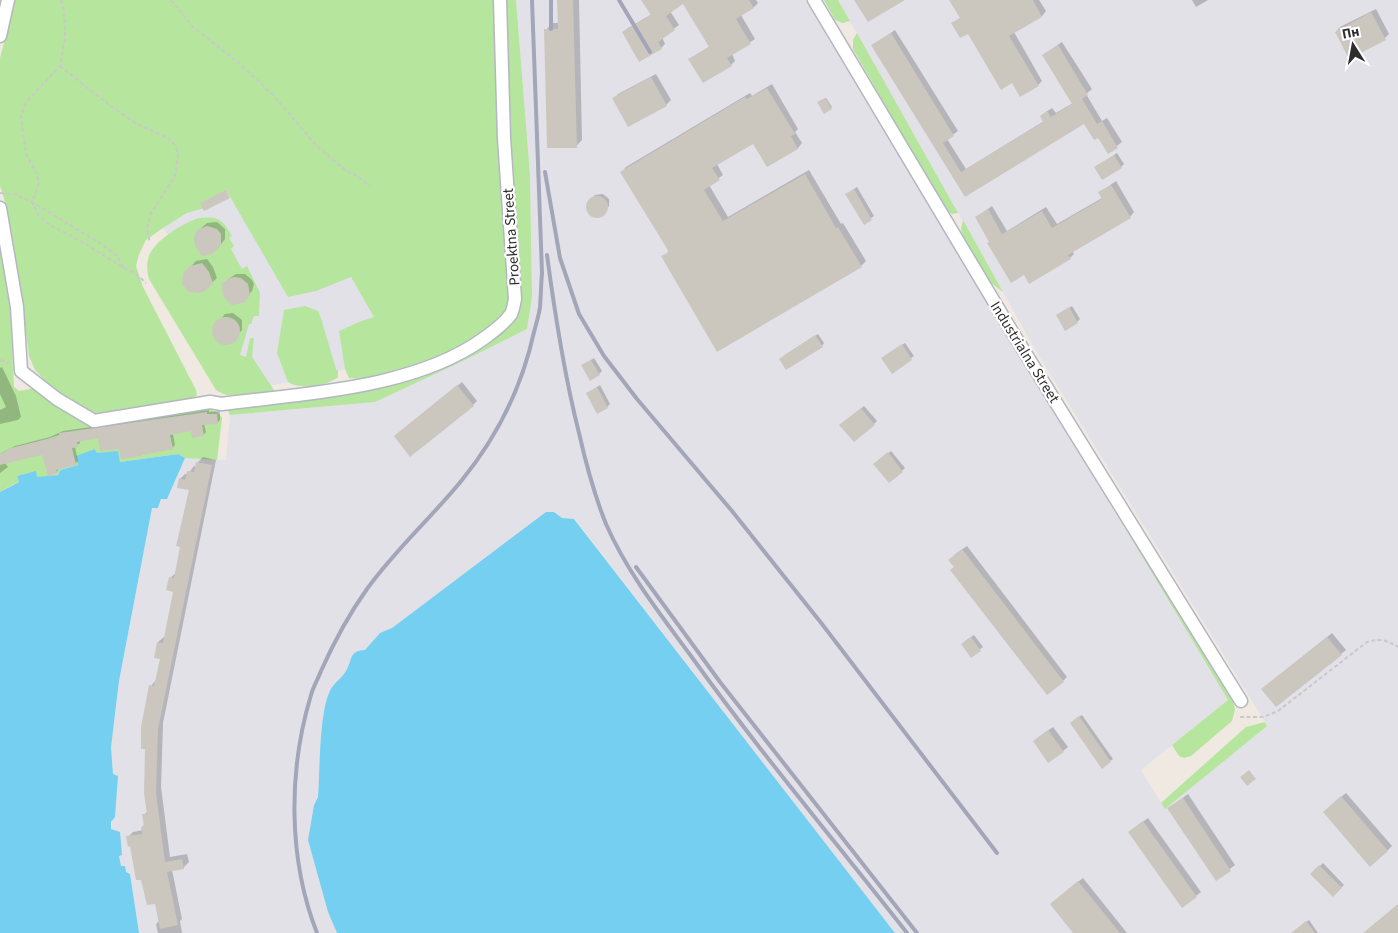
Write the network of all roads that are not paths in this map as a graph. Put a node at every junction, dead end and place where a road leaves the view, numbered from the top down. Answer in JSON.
{"nodes":[{"id":1,"x":8,"y":0,"type":"edge"},
{"id":2,"x":500,"y":0,"type":"edge"},
{"id":3,"x":814,"y":0,"type":"edge"},
{"id":4,"x":0,"y":36,"type":"edge"},
{"id":5,"x":0,"y":208,"type":"edge"},
{"id":6,"x":1240,"y":701,"type":"dead end"}],
"edges":[{"from":1,"to":4,"type":"street"},
{"from":2,"to":5,"type":"street","name":"Proektna Street"},
{"from":3,"to":6,"type":"street","name":"Industrialna Street"}]}
